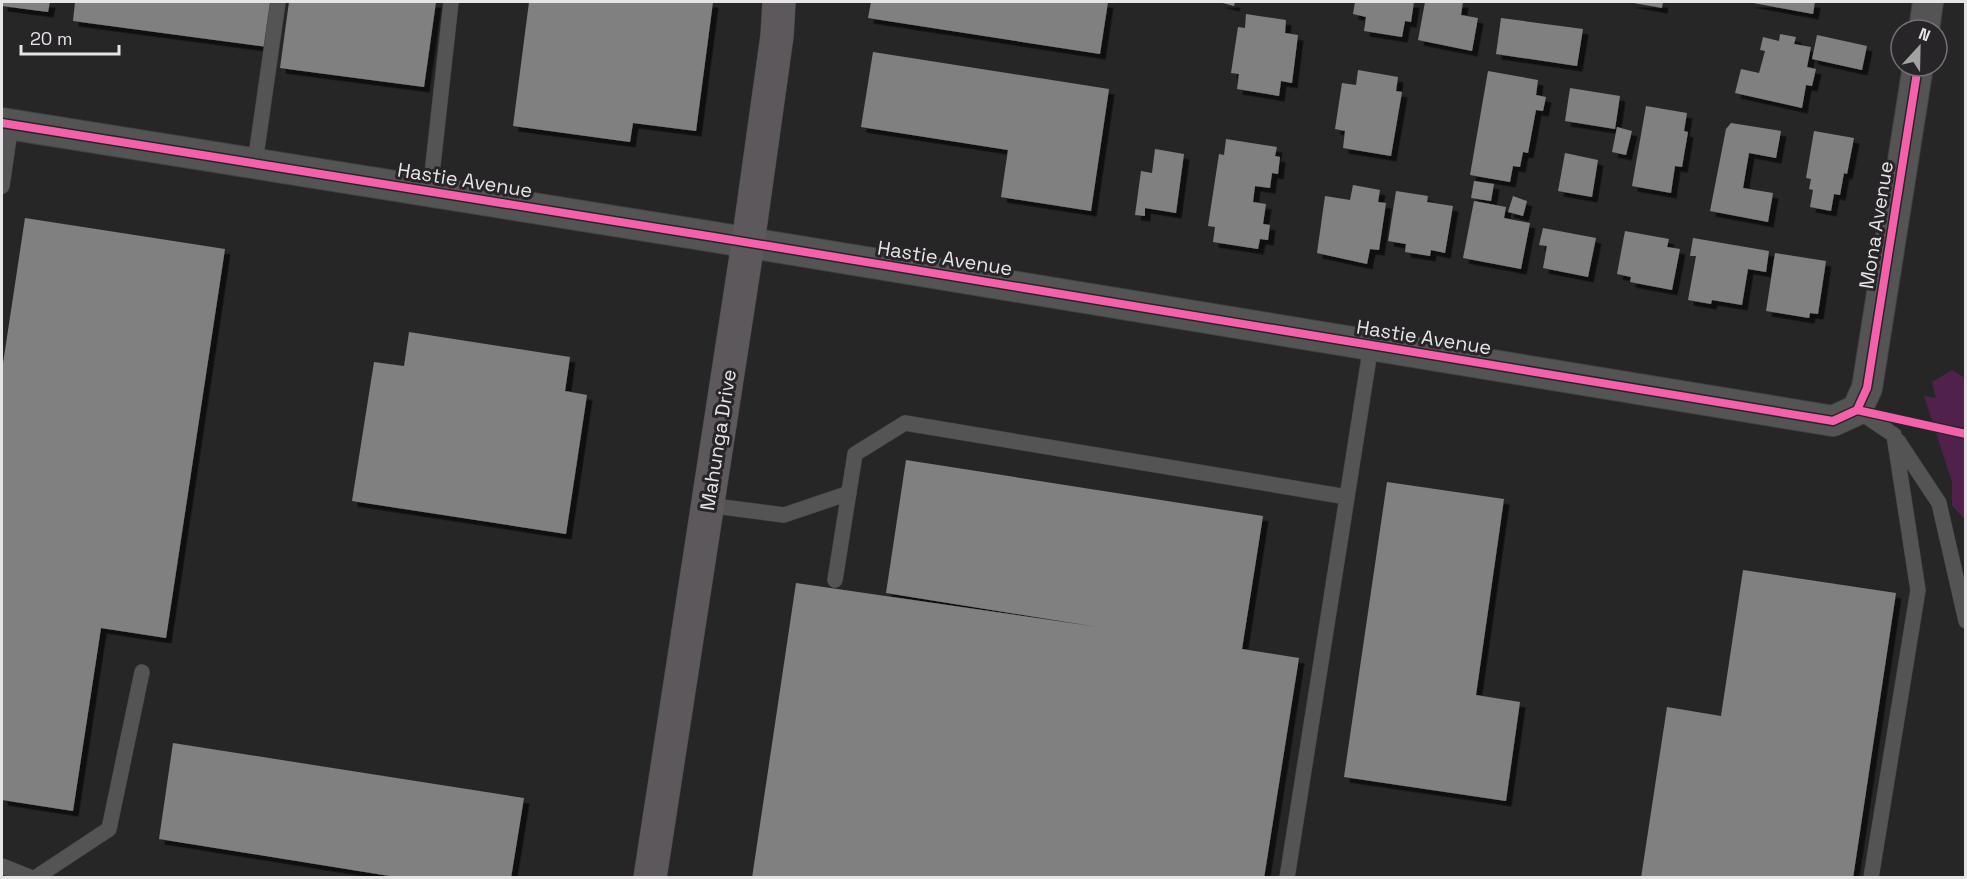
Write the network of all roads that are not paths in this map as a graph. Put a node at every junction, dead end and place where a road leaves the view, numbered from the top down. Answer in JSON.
{"nodes":[{"id":1,"x":278,"y":2,"type":"edge"},
{"id":2,"x":451,"y":2,"type":"edge"},
{"id":3,"x":778,"y":2,"type":"edge"},
{"id":4,"x":1928,"y":2,"type":"edge"},
{"id":5,"x":1926,"y":18,"type":"edge"},
{"id":6,"x":1916,"y":78,"type":"edge"},
{"id":7,"x":6,"y":123,"type":"edge"},
{"id":8,"x":255,"y":163,"type":"junction"},
{"id":9,"x":2,"y":186,"type":"edge"},
{"id":10,"x":430,"y":192,"type":"junction"},
{"id":11,"x":748,"y":243,"type":"junction"},
{"id":12,"x":1371,"y":345,"type":"junction"},
{"id":13,"x":1862,"y":399,"type":"junction"},
{"id":14,"x":1894,"y":435,"type":"junction"},
{"id":15,"x":849,"y":493,"type":"junction"},
{"id":16,"x":1347,"y":497,"type":"junction"},
{"id":17,"x":707,"y":505,"type":"junction"},
{"id":18,"x":836,"y":579,"type":"dead end"},
{"id":19,"x":1965,"y":621,"type":"edge"},
{"id":20,"x":142,"y":672,"type":"dead end"},
{"id":21,"x":2,"y":866,"type":"edge"},
{"id":22,"x":33,"y":878,"type":"edge"},
{"id":23,"x":650,"y":878,"type":"edge"},
{"id":24,"x":1287,"y":878,"type":"edge"},
{"id":25,"x":1870,"y":878,"type":"edge"}],
"edges":[{"from":1,"to":8,"type":"lane"},
{"from":2,"to":10,"type":"lane"},
{"from":3,"to":11,"type":"main road","name":"Mahunga Drive"},
{"from":4,"to":5,"type":"street"},
{"from":6,"to":13,"type":"street","name":"Mona Avenue"},
{"from":7,"to":8,"type":"street","name":"Hastie Avenue"},
{"from":7,"to":9,"type":"lane"},
{"from":8,"to":10,"type":"street","name":"Hastie Avenue"},
{"from":10,"to":11,"type":"street","name":"Hastie Avenue"},
{"from":11,"to":12,"type":"street","name":"Hastie Avenue"},
{"from":11,"to":17,"type":"main road","name":"Mahunga Drive"},
{"from":12,"to":13,"type":"street","name":"Hastie Avenue"},
{"from":12,"to":16,"type":"lane"},
{"from":13,"to":14,"type":"lane"},
{"from":14,"to":19,"type":"lane"},
{"from":14,"to":25,"type":"lane"},
{"from":15,"to":16,"type":"lane"},
{"from":15,"to":17,"type":"lane"},
{"from":15,"to":18,"type":"lane"},
{"from":16,"to":24,"type":"lane"},
{"from":17,"to":23,"type":"main road","name":"Mahunga Drive"},
{"from":20,"to":22,"type":"lane"},
{"from":21,"to":22,"type":"lane"}]}
